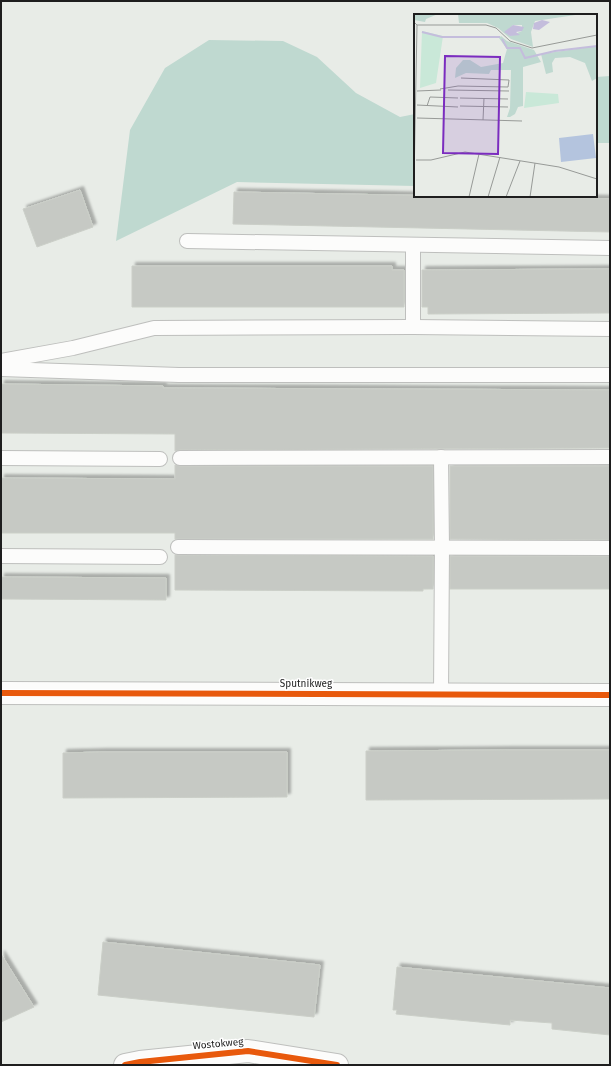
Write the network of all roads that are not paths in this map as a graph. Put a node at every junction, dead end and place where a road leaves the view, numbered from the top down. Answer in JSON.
{"nodes":[{"id":1,"x":187,"y":241,"type":"dead end"},
{"id":2,"x":413,"y":245,"type":"junction"},
{"id":3,"x":610,"y":248,"type":"edge"},
{"id":4,"x":414,"y":327,"type":"junction"},
{"id":5,"x":610,"y":329,"type":"edge"},
{"id":6,"x":1,"y":361,"type":"edge"},
{"id":7,"x":1,"y":369,"type":"edge"},
{"id":8,"x":610,"y":376,"type":"edge"},
{"id":9,"x":441,"y":457,"type":"junction"},
{"id":10,"x":610,"y":457,"type":"edge"},
{"id":11,"x":1,"y":458,"type":"edge"},
{"id":12,"x":160,"y":458,"type":"dead end"},
{"id":13,"x":180,"y":458,"type":"dead end"},
{"id":14,"x":178,"y":547,"type":"dead end"},
{"id":15,"x":442,"y":548,"type":"junction"},
{"id":16,"x":610,"y":548,"type":"edge"},
{"id":17,"x":1,"y":556,"type":"edge"},
{"id":18,"x":160,"y":557,"type":"dead end"},
{"id":19,"x":1,"y":693,"type":"edge"},
{"id":20,"x":441,"y":694,"type":"junction"},
{"id":21,"x":610,"y":695,"type":"edge"},
{"id":22,"x":125,"y":1065,"type":"edge"},
{"id":23,"x":337,"y":1065,"type":"edge"}],
"edges":[{"from":1,"to":2,"type":"lane"},
{"from":2,"to":3,"type":"lane"},
{"from":2,"to":4,"type":"lane"},
{"from":4,"to":5,"type":"lane"},
{"from":4,"to":6,"type":"lane"},
{"from":7,"to":8,"type":"lane"},
{"from":9,"to":10,"type":"lane"},
{"from":9,"to":13,"type":"lane"},
{"from":9,"to":15,"type":"lane"},
{"from":11,"to":12,"type":"lane"},
{"from":14,"to":15,"type":"lane"},
{"from":15,"to":16,"type":"lane"},
{"from":15,"to":20,"type":"lane"},
{"from":17,"to":18,"type":"lane"},
{"from":19,"to":20,"type":"street","name":"Sputnikweg"},
{"from":20,"to":21,"type":"street","name":"Sputnikweg"},
{"from":22,"to":23,"type":"street","name":"Wostokweg"}]}
